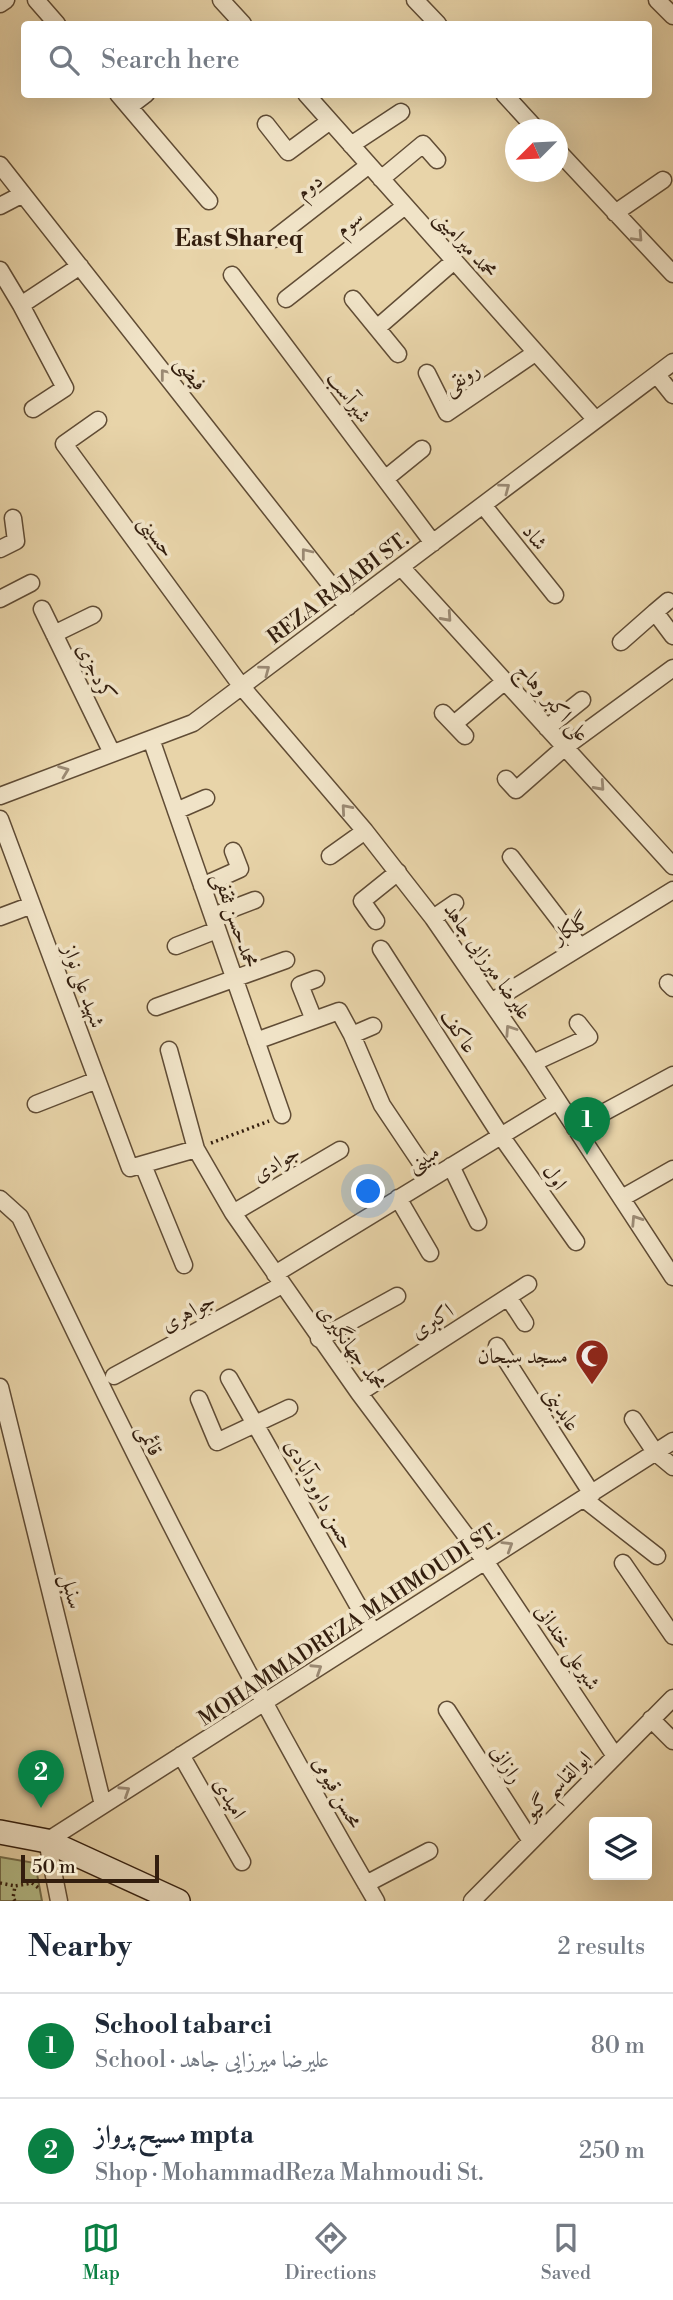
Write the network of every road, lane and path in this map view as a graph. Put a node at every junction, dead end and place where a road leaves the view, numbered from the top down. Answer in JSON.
{"nodes":[{"id":1,"x":6,"y":0,"type":"edge"},
{"id":2,"x":36,"y":0,"type":"edge"},
{"id":3,"x":221,"y":0,"type":"edge"},
{"id":4,"x":415,"y":0,"type":"edge"},
{"id":5,"x":662,"y":1,"type":"edge"},
{"id":6,"x":0,"y":4,"type":"edge"},
{"id":7,"x":673,"y":16,"type":"edge"},
{"id":8,"x":54,"y":21,"type":"edge"},
{"id":9,"x":240,"y":21,"type":"edge"},
{"id":10,"x":435,"y":21,"type":"edge"},
{"id":11,"x":121,"y":98,"type":"edge"},
{"id":12,"x":141,"y":98,"type":"edge"},
{"id":13,"x":310,"y":98,"type":"edge"},
{"id":14,"x":508,"y":98,"type":"edge"},
{"id":15,"x":129,"y":107,"type":"junction"},
{"id":16,"x":401,"y":112,"type":"dead end"},
{"id":17,"x":527,"y":119,"type":"edge"},
{"id":18,"x":330,"y":121,"type":"junction"},
{"id":19,"x":266,"y":124,"type":"dead end"},
{"id":20,"x":351,"y":145,"type":"junction"},
{"id":21,"x":437,"y":160,"type":"dead end"},
{"id":22,"x":568,"y":162,"type":"edge"},
{"id":23,"x":0,"y":165,"type":"edge"},
{"id":24,"x":369,"y":165,"type":"junction"},
{"id":25,"x":381,"y":179,"type":"junction"},
{"id":26,"x":663,"y":180,"type":"dead end"},
{"id":27,"x":23,"y":194,"type":"junction"},
{"id":28,"x":209,"y":201,"type":"dead end"},
{"id":29,"x":0,"y":206,"type":"edge"},
{"id":30,"x":405,"y":206,"type":"junction"},
{"id":31,"x":615,"y":213,"type":"junction"},
{"id":32,"x":274,"y":239,"type":"dead end"},
{"id":33,"x":454,"y":261,"type":"junction"},
{"id":34,"x":80,"y":266,"type":"junction"},
{"id":35,"x":0,"y":270,"type":"edge"},
{"id":36,"x":673,"y":274,"type":"edge"},
{"id":37,"x":232,"y":275,"type":"dead end"},
{"id":38,"x":286,"y":299,"type":"dead end"},
{"id":39,"x":354,"y":299,"type":"dead end"},
{"id":40,"x":21,"y":305,"type":"junction"},
{"id":41,"x":377,"y":328,"type":"junction"},
{"id":42,"x":535,"y":352,"type":"junction"},
{"id":43,"x":398,"y":354,"type":"dead end"},
{"id":44,"x":673,"y":362,"type":"edge"},
{"id":45,"x":427,"y":373,"type":"dead end"},
{"id":46,"x":657,"y":375,"type":"junction"},
{"id":47,"x":673,"y":395,"type":"edge"},
{"id":48,"x":33,"y":409,"type":"dead end"},
{"id":49,"x":98,"y":419,"type":"dead end"},
{"id":50,"x":596,"y":420,"type":"junction"},
{"id":51,"x":422,"y":449,"type":"dead end"},
{"id":52,"x":385,"y":479,"type":"junction"},
{"id":53,"x":483,"y":505,"type":"junction"},
{"id":54,"x":13,"y":518,"type":"dead end"},
{"id":55,"x":433,"y":543,"type":"junction"},
{"id":56,"x":0,"y":549,"type":"edge"},
{"id":57,"x":401,"y":567,"type":"junction"},
{"id":58,"x":32,"y":583,"type":"dead end"},
{"id":59,"x":555,"y":595,"type":"dead end"},
{"id":60,"x":0,"y":599,"type":"edge"},
{"id":61,"x":668,"y":601,"type":"dead end"},
{"id":62,"x":348,"y":607,"type":"junction"},
{"id":63,"x":42,"y":609,"type":"dead end"},
{"id":64,"x":654,"y":612,"type":"junction"},
{"id":65,"x":93,"y":615,"type":"dead end"},
{"id":66,"x":54,"y":634,"type":"junction"},
{"id":67,"x":673,"y":636,"type":"edge"},
{"id":68,"x":621,"y":642,"type":"dead end"},
{"id":69,"x":673,"y":668,"type":"edge"},
{"id":70,"x":505,"y":681,"type":"junction"},
{"id":71,"x":242,"y":687,"type":"junction"},
{"id":72,"x":582,"y":700,"type":"dead end"},
{"id":73,"x":454,"y":724,"type":"dead end"},
{"id":74,"x":547,"y":727,"type":"junction"},
{"id":75,"x":151,"y":739,"type":"junction"},
{"id":76,"x":565,"y":747,"type":"junction"},
{"id":77,"x":111,"y":753,"type":"junction"},
{"id":78,"x":506,"y":779,"type":"dead end"},
{"id":79,"x":0,"y":796,"type":"edge"},
{"id":80,"x":206,"y":798,"type":"dead end"},
{"id":81,"x":176,"y":811,"type":"junction"},
{"id":82,"x":0,"y":819,"type":"edge"},
{"id":83,"x":365,"y":831,"type":"junction"},
{"id":84,"x":233,"y":851,"type":"dead end"},
{"id":85,"x":330,"y":856,"type":"dead end"},
{"id":86,"x":511,"y":857,"type":"dead end"},
{"id":87,"x":673,"y":866,"type":"edge"},
{"id":88,"x":398,"y":872,"type":"junction"},
{"id":89,"x":202,"y":886,"type":"junction"},
{"id":90,"x":673,"y":890,"type":"edge"},
{"id":91,"x":255,"y":900,"type":"dead end"},
{"id":92,"x":455,"y":903,"type":"dead end"},
{"id":93,"x":32,"y":905,"type":"junction"},
{"id":94,"x":0,"y":917,"type":"edge"},
{"id":95,"x":433,"y":918,"type":"junction"},
{"id":96,"x":376,"y":921,"type":"dead end"},
{"id":97,"x":215,"y":923,"type":"junction"},
{"id":98,"x":176,"y":946,"type":"dead end"},
{"id":99,"x":580,"y":947,"type":"junction"},
{"id":100,"x":381,"y":949,"type":"dead end"},
{"id":101,"x":286,"y":960,"type":"dead end"},
{"id":102,"x":234,"y":977,"type":"junction"},
{"id":103,"x":316,"y":979,"type":"dead end"},
{"id":104,"x":491,"y":1002,"type":"junction"},
{"id":105,"x":156,"y":1007,"type":"dead end"},
{"id":106,"x":314,"y":1020,"type":"junction"},
{"id":107,"x":578,"y":1023,"type":"dead end"},
{"id":108,"x":373,"y":1026,"type":"dead end"},
{"id":109,"x":352,"y":1035,"type":"junction"},
{"id":110,"x":256,"y":1041,"type":"junction"},
{"id":111,"x":169,"y":1050,"type":"dead end"},
{"id":112,"x":533,"y":1063,"type":"junction"},
{"id":113,"x":673,"y":1075,"type":"edge"},
{"id":114,"x":97,"y":1080,"type":"junction"},
{"id":115,"x":558,"y":1101,"type":"junction"},
{"id":116,"x":36,"y":1104,"type":"dead end"},
{"id":117,"x":282,"y":1115,"type":"joint"},
{"id":118,"x":575,"y":1128,"type":"junction"},
{"id":119,"x":501,"y":1136,"type":"junction"},
{"id":120,"x":196,"y":1149,"type":"junction"},
{"id":121,"x":340,"y":1150,"type":"dead end"},
{"id":122,"x":451,"y":1166,"type":"junction"},
{"id":123,"x":136,"y":1167,"type":"junction"},
{"id":124,"x":673,"y":1169,"type":"edge"},
{"id":125,"x":431,"y":1178,"type":"junction"},
{"id":126,"x":398,"y":1198,"type":"junction"},
{"id":127,"x":622,"y":1198,"type":"junction"},
{"id":128,"x":0,"y":1199,"type":"edge"},
{"id":129,"x":233,"y":1213,"type":"junction"},
{"id":130,"x":478,"y":1222,"type":"dead end"},
{"id":131,"x":576,"y":1242,"type":"dead end"},
{"id":132,"x":430,"y":1253,"type":"dead end"},
{"id":133,"x":184,"y":1265,"type":"dead end"},
{"id":134,"x":673,"y":1278,"type":"edge"},
{"id":135,"x":278,"y":1280,"type":"junction"},
{"id":136,"x":528,"y":1284,"type":"dead end"},
{"id":137,"x":397,"y":1296,"type":"dead end"},
{"id":138,"x":508,"y":1297,"type":"junction"},
{"id":139,"x":525,"y":1322,"type":"dead end"},
{"id":140,"x":319,"y":1339,"type":"junction"},
{"id":141,"x":497,"y":1346,"type":"dead end"},
{"id":142,"x":114,"y":1377,"type":"dead end"},
{"id":143,"x":229,"y":1378,"type":"dead end"},
{"id":144,"x":0,"y":1387,"type":"edge"},
{"id":145,"x":359,"y":1394,"type":"junction"},
{"id":146,"x":199,"y":1399,"type":"dead end"},
{"id":147,"x":289,"y":1409,"type":"dead end"},
{"id":148,"x":633,"y":1419,"type":"dead end"},
{"id":149,"x":256,"y":1423,"type":"junction"},
{"id":150,"x":673,"y":1441,"type":"edge"},
{"id":151,"x":655,"y":1452,"type":"junction"},
{"id":152,"x":673,"y":1467,"type":"edge"},
{"id":153,"x":588,"y":1496,"type":"junction"},
{"id":154,"x":657,"y":1556,"type":"dead end"},
{"id":155,"x":485,"y":1561,"type":"junction"},
{"id":156,"x":623,"y":1563,"type":"dead end"},
{"id":157,"x":373,"y":1632,"type":"junction"},
{"id":158,"x":673,"y":1636,"type":"edge"},
{"id":159,"x":673,"y":1698,"type":"edge"},
{"id":160,"x":263,"y":1703,"type":"junction"},
{"id":161,"x":447,"y":1710,"type":"dead end"},
{"id":162,"x":652,"y":1720,"type":"junction"},
{"id":163,"x":673,"y":1741,"type":"edge"},
{"id":164,"x":181,"y":1755,"type":"junction"},
{"id":165,"x":615,"y":1756,"type":"junction"},
{"id":166,"x":103,"y":1805,"type":"junction"},
{"id":167,"x":0,"y":1832,"type":"edge"},
{"id":168,"x":47,"y":1841,"type":"junction"},
{"id":169,"x":531,"y":1841,"type":"junction"},
{"id":170,"x":429,"y":1851,"type":"dead end"},
{"id":171,"x":242,"y":1862,"type":"dead end"},
{"id":172,"x":0,"y":1883,"type":"edge"},
{"id":173,"x":32,"y":1883,"type":"dead end"},
{"id":174,"x":366,"y":1884,"type":"junction"},
{"id":175,"x":15,"y":1886,"type":"junction"},
{"id":176,"x":155,"y":1895,"type":"edge"},
{"id":177,"x":480,"y":1898,"type":"edge"},
{"id":178,"x":15,"y":1901,"type":"edge"},
{"id":179,"x":59,"y":1901,"type":"edge"},
{"id":180,"x":178,"y":1901,"type":"edge"},
{"id":181,"x":376,"y":1901,"type":"edge"}],
"edges":[{"from":1,"to":6,"type":"street"},
{"from":2,"to":8,"type":"street"},
{"from":3,"to":9,"type":"street"},
{"from":4,"to":10,"type":"street"},
{"from":5,"to":7,"type":"street"},
{"from":11,"to":15,"type":"street"},
{"from":12,"to":15,"type":"street"},
{"from":13,"to":18,"type":"street","name":"محمد میرامینی"},
{"from":14,"to":17,"type":"street"},
{"from":15,"to":28,"type":"street"},
{"from":16,"to":20,"type":"street"},
{"from":18,"to":19,"type":"street"},
{"from":18,"to":20,"type":"street","name":"محمد میرامینی"},
{"from":20,"to":24,"type":"street","name":"محمد میرامینی"},
{"from":21,"to":25,"type":"street"},
{"from":22,"to":31,"type":"street"},
{"from":23,"to":27,"type":"street","name":"فیضی"},
{"from":24,"to":25,"type":"street","name":"محمد میرامینی"},
{"from":24,"to":32,"type":"street","name":"دوم"},
{"from":25,"to":30,"type":"street","name":"محمد میرامینی"},
{"from":26,"to":31,"type":"street"},
{"from":27,"to":29,"type":"street"},
{"from":27,"to":34,"type":"street","name":"فیضی"},
{"from":30,"to":33,"type":"street","name":"محمد میرامینی"},
{"from":30,"to":38,"type":"street","name":"سوم"},
{"from":31,"to":36,"type":"street","one_way":true},
{"from":33,"to":41,"type":"street"},
{"from":33,"to":42,"type":"street","name":"محمد میرامینی"},
{"from":34,"to":40,"type":"street"},
{"from":62,"to":34,"type":"street","name":"فیضی","one_way":true},
{"from":35,"to":40,"type":"street"},
{"from":37,"to":52,"type":"street","name":"شیرآسب"},
{"from":39,"to":41,"type":"street"},
{"from":40,"to":48,"type":"street"},
{"from":41,"to":43,"type":"street"},
{"from":42,"to":45,"type":"street","name":"رونقی"},
{"from":42,"to":50,"type":"street","name":"محمد میرامینی"},
{"from":44,"to":46,"type":"street","name":"REZA RAJABI ST."},
{"from":46,"to":47,"type":"street"},
{"from":46,"to":50,"type":"street","name":"REZA RAJABI ST."},
{"from":49,"to":71,"type":"street","name":"حسینی"},
{"from":53,"to":50,"type":"street","name":"REZA RAJABI ST.","one_way":true},
{"from":51,"to":52,"type":"street"},
{"from":52,"to":55,"type":"street","name":"شیرآسب"},
{"from":53,"to":55,"type":"street","name":"REZA RAJABI ST."},
{"from":53,"to":59,"type":"street","name":"شاد"},
{"from":54,"to":56,"type":"street"},
{"from":55,"to":57,"type":"street","name":"REZA RAJABI ST."},
{"from":57,"to":62,"type":"street","name":"REZA RAJABI ST."},
{"from":57,"to":70,"type":"street","name":"علی اکبر وهاج","one_way":true},
{"from":58,"to":60,"type":"street"},
{"from":61,"to":64,"type":"street"},
{"from":71,"to":62,"type":"street","name":"REZA RAJABI ST.","one_way":true},
{"from":63,"to":66,"type":"street","name":"کردجزی"},
{"from":64,"to":67,"type":"street"},
{"from":64,"to":68,"type":"street"},
{"from":65,"to":66,"type":"street"},
{"from":66,"to":77,"type":"street","name":"کردجزی"},
{"from":69,"to":76,"type":"street"},
{"from":70,"to":73,"type":"street"},
{"from":70,"to":74,"type":"street","name":"علی اکبر وهاج"},
{"from":71,"to":75,"type":"street","name":"REZA RAJABI ST."},
{"from":83,"to":71,"type":"street","name":"علیرضا میرزایی جاهد","one_way":true},
{"from":72,"to":74,"type":"street"},
{"from":74,"to":76,"type":"street","name":"علی اکبر وهاج"},
{"from":75,"to":77,"type":"street","name":"REZA RAJABI ST."},
{"from":75,"to":81,"type":"street","name":"محمدحسن ثقفی"},
{"from":76,"to":78,"type":"street"},
{"from":76,"to":87,"type":"street","name":"علی اکبر وهاج","one_way":true},
{"from":79,"to":77,"type":"street","name":"REZA RAJABI ST.","one_way":true},
{"from":80,"to":81,"type":"street"},
{"from":81,"to":89,"type":"street","name":"محمدحسن ثقفی"},
{"from":82,"to":93,"type":"street","name":"شهید علی نواز"},
{"from":83,"to":85,"type":"street"},
{"from":83,"to":88,"type":"street","name":"علیرضا میرزایی جاهد"},
{"from":84,"to":89,"type":"street"},
{"from":86,"to":99,"type":"street"},
{"from":88,"to":95,"type":"street","name":"علیرضا میرزایی جاهد"},
{"from":88,"to":96,"type":"street"},
{"from":89,"to":97,"type":"street","name":"محمدحسن ثقفی"},
{"from":90,"to":99,"type":"street","name":"گلکار"},
{"from":91,"to":97,"type":"street"},
{"from":92,"to":95,"type":"street"},
{"from":93,"to":94,"type":"street"},
{"from":93,"to":114,"type":"street","name":"شهید علی نواز"},
{"from":95,"to":104,"type":"street","name":"علیرضا میرزایی جاهد"},
{"from":97,"to":98,"type":"street"},
{"from":97,"to":102,"type":"street","name":"محمدحسن ثقفی"},
{"from":99,"to":104,"type":"street","name":"گلکار"},
{"from":100,"to":119,"type":"street","name":"عاکف"},
{"from":101,"to":102,"type":"street"},
{"from":102,"to":105,"type":"street"},
{"from":102,"to":110,"type":"street","name":"محمدحسن ثقفی"},
{"from":103,"to":106,"type":"street"},
{"from":112,"to":104,"type":"street","name":"علیرضا میرزایی جاهد","one_way":true},
{"from":106,"to":109,"type":"street"},
{"from":106,"to":110,"type":"street"},
{"from":107,"to":112,"type":"street"},
{"from":108,"to":109,"type":"street"},
{"from":109,"to":125,"type":"street"},
{"from":110,"to":117,"type":"street","name":"محمدحسن ثقفی"},
{"from":111,"to":120,"type":"street","name":"محمد جهانگیری"},
{"from":112,"to":115,"type":"street","name":"علیرضا میرزایی جاهد"},
{"from":113,"to":118,"type":"street"},
{"from":114,"to":116,"type":"street"},
{"from":114,"to":123,"type":"street","name":"شهید علی نواز"},
{"from":115,"to":118,"type":"street","name":"علیرضا میرزایی جاهد"},
{"from":115,"to":119,"type":"street","name":"مبینی"},
{"from":117,"to":120,"type":"path"},
{"from":118,"to":127,"type":"street","name":"علیرضا میرزایی جاهد"},
{"from":119,"to":122,"type":"street","name":"مبینی"},
{"from":119,"to":131,"type":"street","name":"اول"},
{"from":120,"to":123,"type":"street"},
{"from":120,"to":129,"type":"street","name":"محمد جهانگیری"},
{"from":121,"to":129,"type":"street","name":"جوادی"},
{"from":122,"to":125,"type":"street","name":"مبینی"},
{"from":122,"to":130,"type":"street"},
{"from":123,"to":133,"type":"street","name":"شهید علی نواز"},
{"from":124,"to":127,"type":"street"},
{"from":125,"to":126,"type":"street","name":"مبینی"},
{"from":126,"to":132,"type":"street"},
{"from":126,"to":135,"type":"street","name":"مبینی"},
{"from":134,"to":127,"type":"street","name":"علیرضا میرزایی جاهد","one_way":true},
{"from":128,"to":160,"type":"street","name":"قائمی"},
{"from":129,"to":135,"type":"street","name":"محمد جهانگیری"},
{"from":135,"to":140,"type":"street","name":"محمد جهانگیری"},
{"from":135,"to":142,"type":"street","name":"جواهری"},
{"from":136,"to":138,"type":"street","name":"اکبری"},
{"from":137,"to":140,"type":"street"},
{"from":138,"to":139,"type":"street"},
{"from":138,"to":145,"type":"street","name":"اکبری"},
{"from":140,"to":145,"type":"street","name":"محمد جهانگیری"},
{"from":141,"to":153,"type":"street","name":"عابدینی"},
{"from":143,"to":149,"type":"street","name":"حسن داوودآبادی"},
{"from":144,"to":166,"type":"street","name":"سنبل"},
{"from":145,"to":155,"type":"street","name":"محمد جهانگیری"},
{"from":146,"to":149,"type":"street"},
{"from":147,"to":149,"type":"street"},
{"from":148,"to":151,"type":"street"},
{"from":149,"to":157,"type":"street","name":"حسن داوودآبادی"},
{"from":150,"to":151,"type":"street","name":"MOHAMMADREZA MAHMOUDI ST."},
{"from":151,"to":152,"type":"street"},
{"from":151,"to":153,"type":"street","name":"MOHAMMADREZA MAHMOUDI ST."},
{"from":153,"to":154,"type":"street","name":"عابدینی"},
{"from":155,"to":153,"type":"street","name":"MOHAMMADREZA MAHMOUDI ST.","one_way":true},
{"from":155,"to":157,"type":"street","name":"MOHAMMADREZA MAHMOUDI ST."},
{"from":155,"to":165,"type":"street","name":"شیرعلی خندانی"},
{"from":156,"to":158,"type":"street"},
{"from":160,"to":157,"type":"street","name":"MOHAMMADREZA MAHMOUDI ST.","one_way":true},
{"from":159,"to":162,"type":"street","name":"ابوالقاسم گیو"},
{"from":160,"to":164,"type":"street","name":"MOHAMMADREZA MAHMOUDI ST."},
{"from":160,"to":174,"type":"street","name":"محسن قیومی"},
{"from":161,"to":169,"type":"street","name":"رازانی"},
{"from":162,"to":163,"type":"street"},
{"from":162,"to":165,"type":"street","name":"ابوالقاسم گیو"},
{"from":166,"to":164,"type":"street","name":"MOHAMMADREZA MAHMOUDI ST.","one_way":true},
{"from":164,"to":171,"type":"street","name":"امیدی"},
{"from":165,"to":169,"type":"street","name":"ابوالقاسم گیو"},
{"from":166,"to":168,"type":"street","name":"MOHAMMADREZA MAHMOUDI ST."},
{"from":167,"to":168,"type":"main road"},
{"from":168,"to":176,"type":"main road"},
{"from":168,"to":179,"type":"street"},
{"from":169,"to":177,"type":"street","name":"ابوالقاسم گیو"},
{"from":170,"to":174,"type":"street"},
{"from":172,"to":175,"type":"path"},
{"from":173,"to":175,"type":"path"},
{"from":174,"to":181,"type":"street","name":"محسن قیومی"},
{"from":175,"to":178,"type":"path"},
{"from":176,"to":180,"type":"main road"}]}
